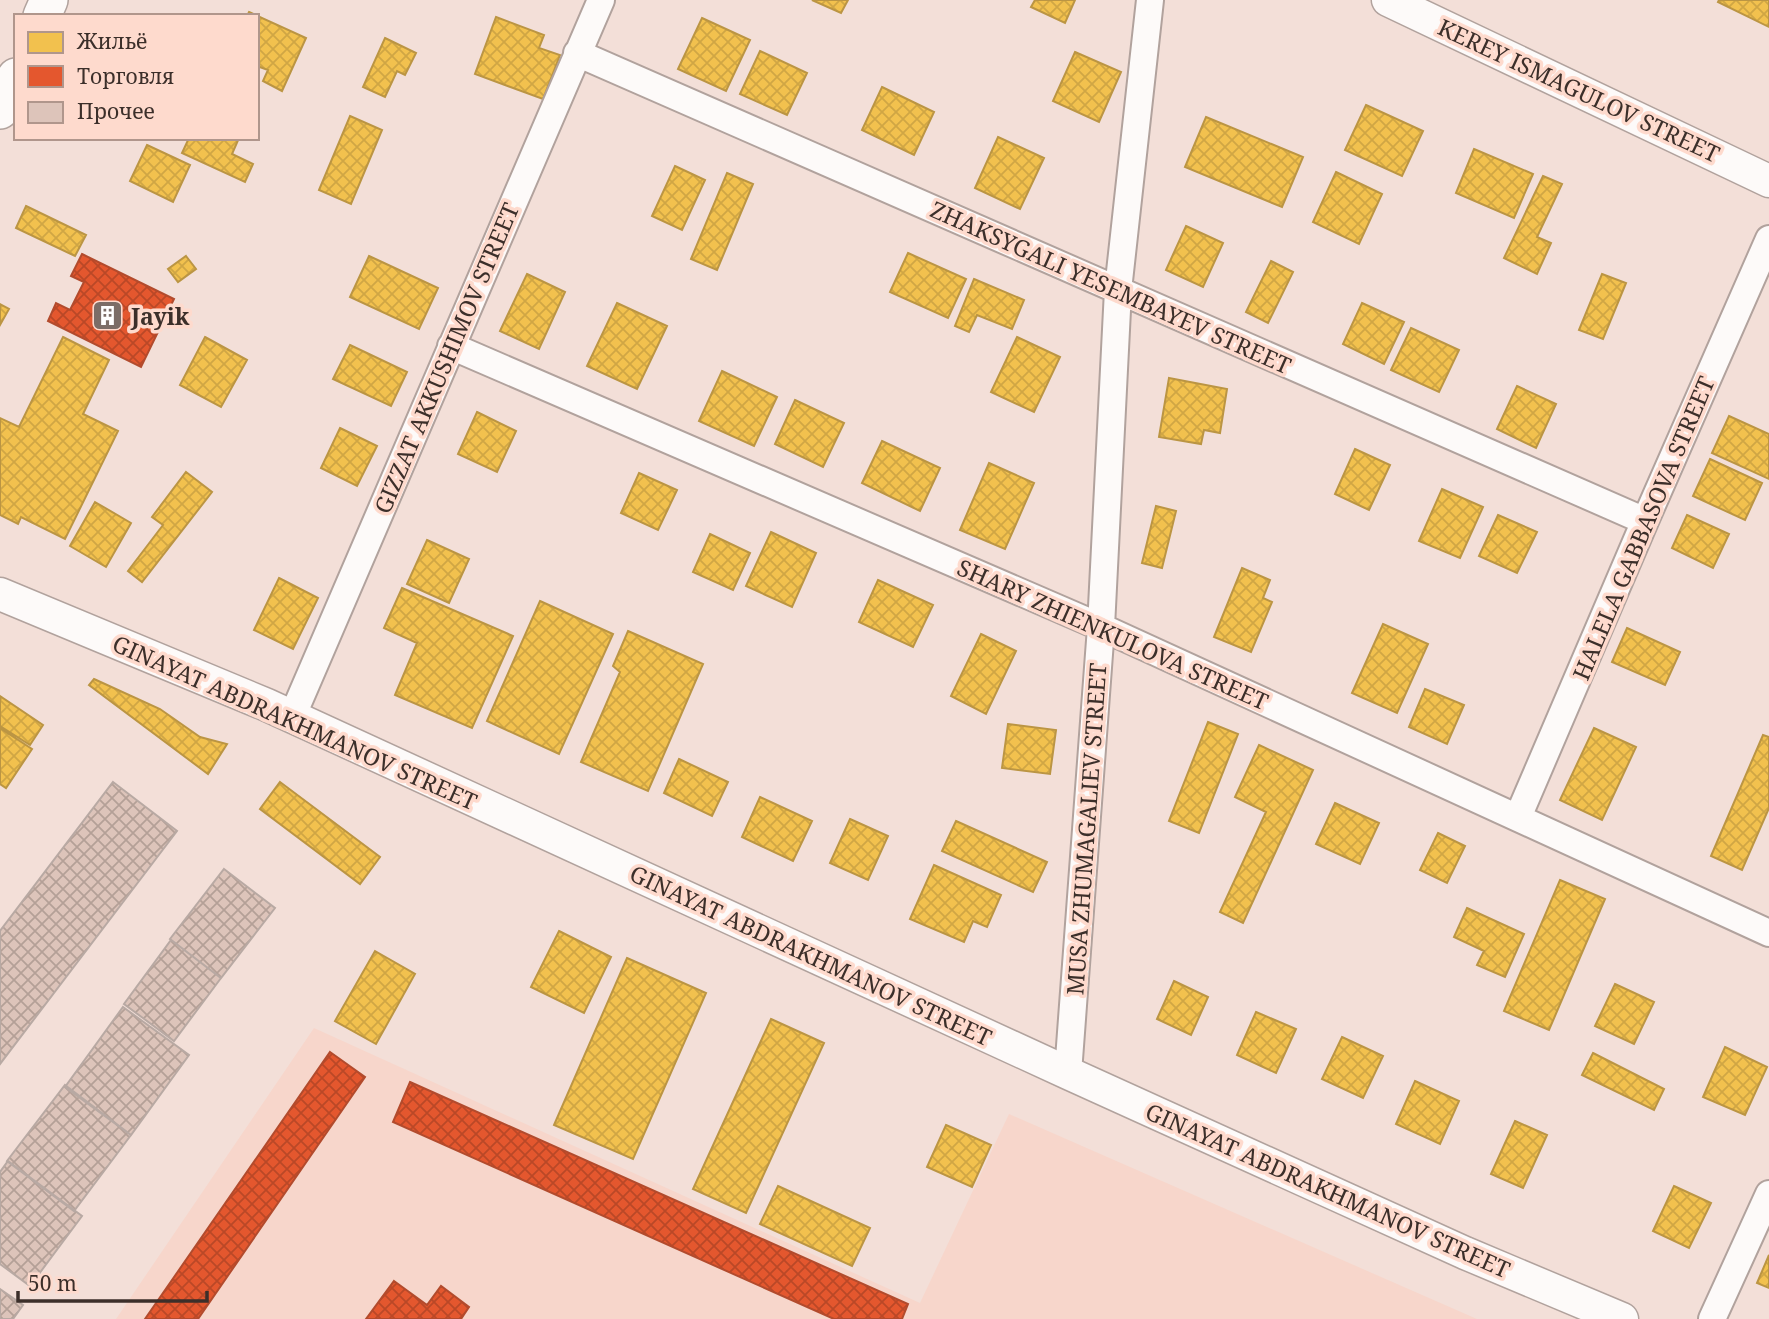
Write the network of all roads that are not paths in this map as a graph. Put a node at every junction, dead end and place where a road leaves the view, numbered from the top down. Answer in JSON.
{"nodes":[{"id":1,"x":601,"y":0,"type":"edge"},
{"id":2,"x":1150,"y":0,"type":"edge"},
{"id":3,"x":1388,"y":0,"type":"edge"},
{"id":4,"x":577,"y":53,"type":"junction"},
{"id":5,"x":14,"y":81,"type":"edge"},
{"id":6,"x":0,"y":110,"type":"edge"},
{"id":7,"x":1769,"y":181,"type":"edge"},
{"id":8,"x":1769,"y":239,"type":"edge"},
{"id":9,"x":1118,"y":290,"type":"junction"},
{"id":10,"x":451,"y":346,"type":"junction"},
{"id":11,"x":1645,"y":521,"type":"junction"},
{"id":12,"x":0,"y":594,"type":"edge"},
{"id":13,"x":1101,"y":627,"type":"junction"},
{"id":14,"x":292,"y":717,"type":"junction"},
{"id":15,"x":1518,"y":817,"type":"junction"},
{"id":16,"x":1769,"y":933,"type":"edge"},
{"id":17,"x":1068,"y":1073,"type":"junction"},
{"id":18,"x":1769,"y":1194,"type":"edge"},
{"id":19,"x":1622,"y":1319,"type":"edge"},
{"id":20,"x":1712,"y":1319,"type":"edge"}],
"edges":[{"from":1,"to":4,"type":"street","name":"GIZZAT AKKUSHIMOV STREET"},
{"from":2,"to":9,"type":"street","name":"MUSA ZHUMAGALIEV STREET"},
{"from":3,"to":7,"type":"street","name":"KEREY ISMAGULOV STREET"},
{"from":4,"to":9,"type":"street","name":"ZHAKSYGALI YESEMBAYEV STREET"},
{"from":4,"to":10,"type":"street","name":"GIZZAT AKKUSHIMOV STREET"},
{"from":5,"to":6,"type":"main road"},
{"from":8,"to":11,"type":"street","name":"HALELA GABBASOVA STREET"},
{"from":9,"to":11,"type":"street","name":"ZHAKSYGALI YESEMBAYEV STREET"},
{"from":9,"to":13,"type":"street","name":"MUSA ZHUMAGALIEV STREET"},
{"from":10,"to":13,"type":"street","name":"SHARY ZHIENKULOVA STREET"},
{"from":10,"to":14,"type":"street","name":"GIZZAT AKKUSHIMOV STREET"},
{"from":11,"to":15,"type":"street","name":"HALELA GABBASOVA STREET"},
{"from":12,"to":14,"type":"street","name":"GINAYAT ABDRAKHMANOV STREET"},
{"from":13,"to":15,"type":"street","name":"SHARY ZHIENKULOVA STREET"},
{"from":13,"to":17,"type":"street","name":"MUSA ZHUMAGALIEV STREET"},
{"from":14,"to":17,"type":"street","name":"GINAYAT ABDRAKHMANOV STREET"},
{"from":15,"to":16,"type":"street","name":"SHARY ZHIENKULOVA STREET"},
{"from":17,"to":19,"type":"street","name":"GINAYAT ABDRAKHMANOV STREET"},
{"from":18,"to":20,"type":"street"}]}
